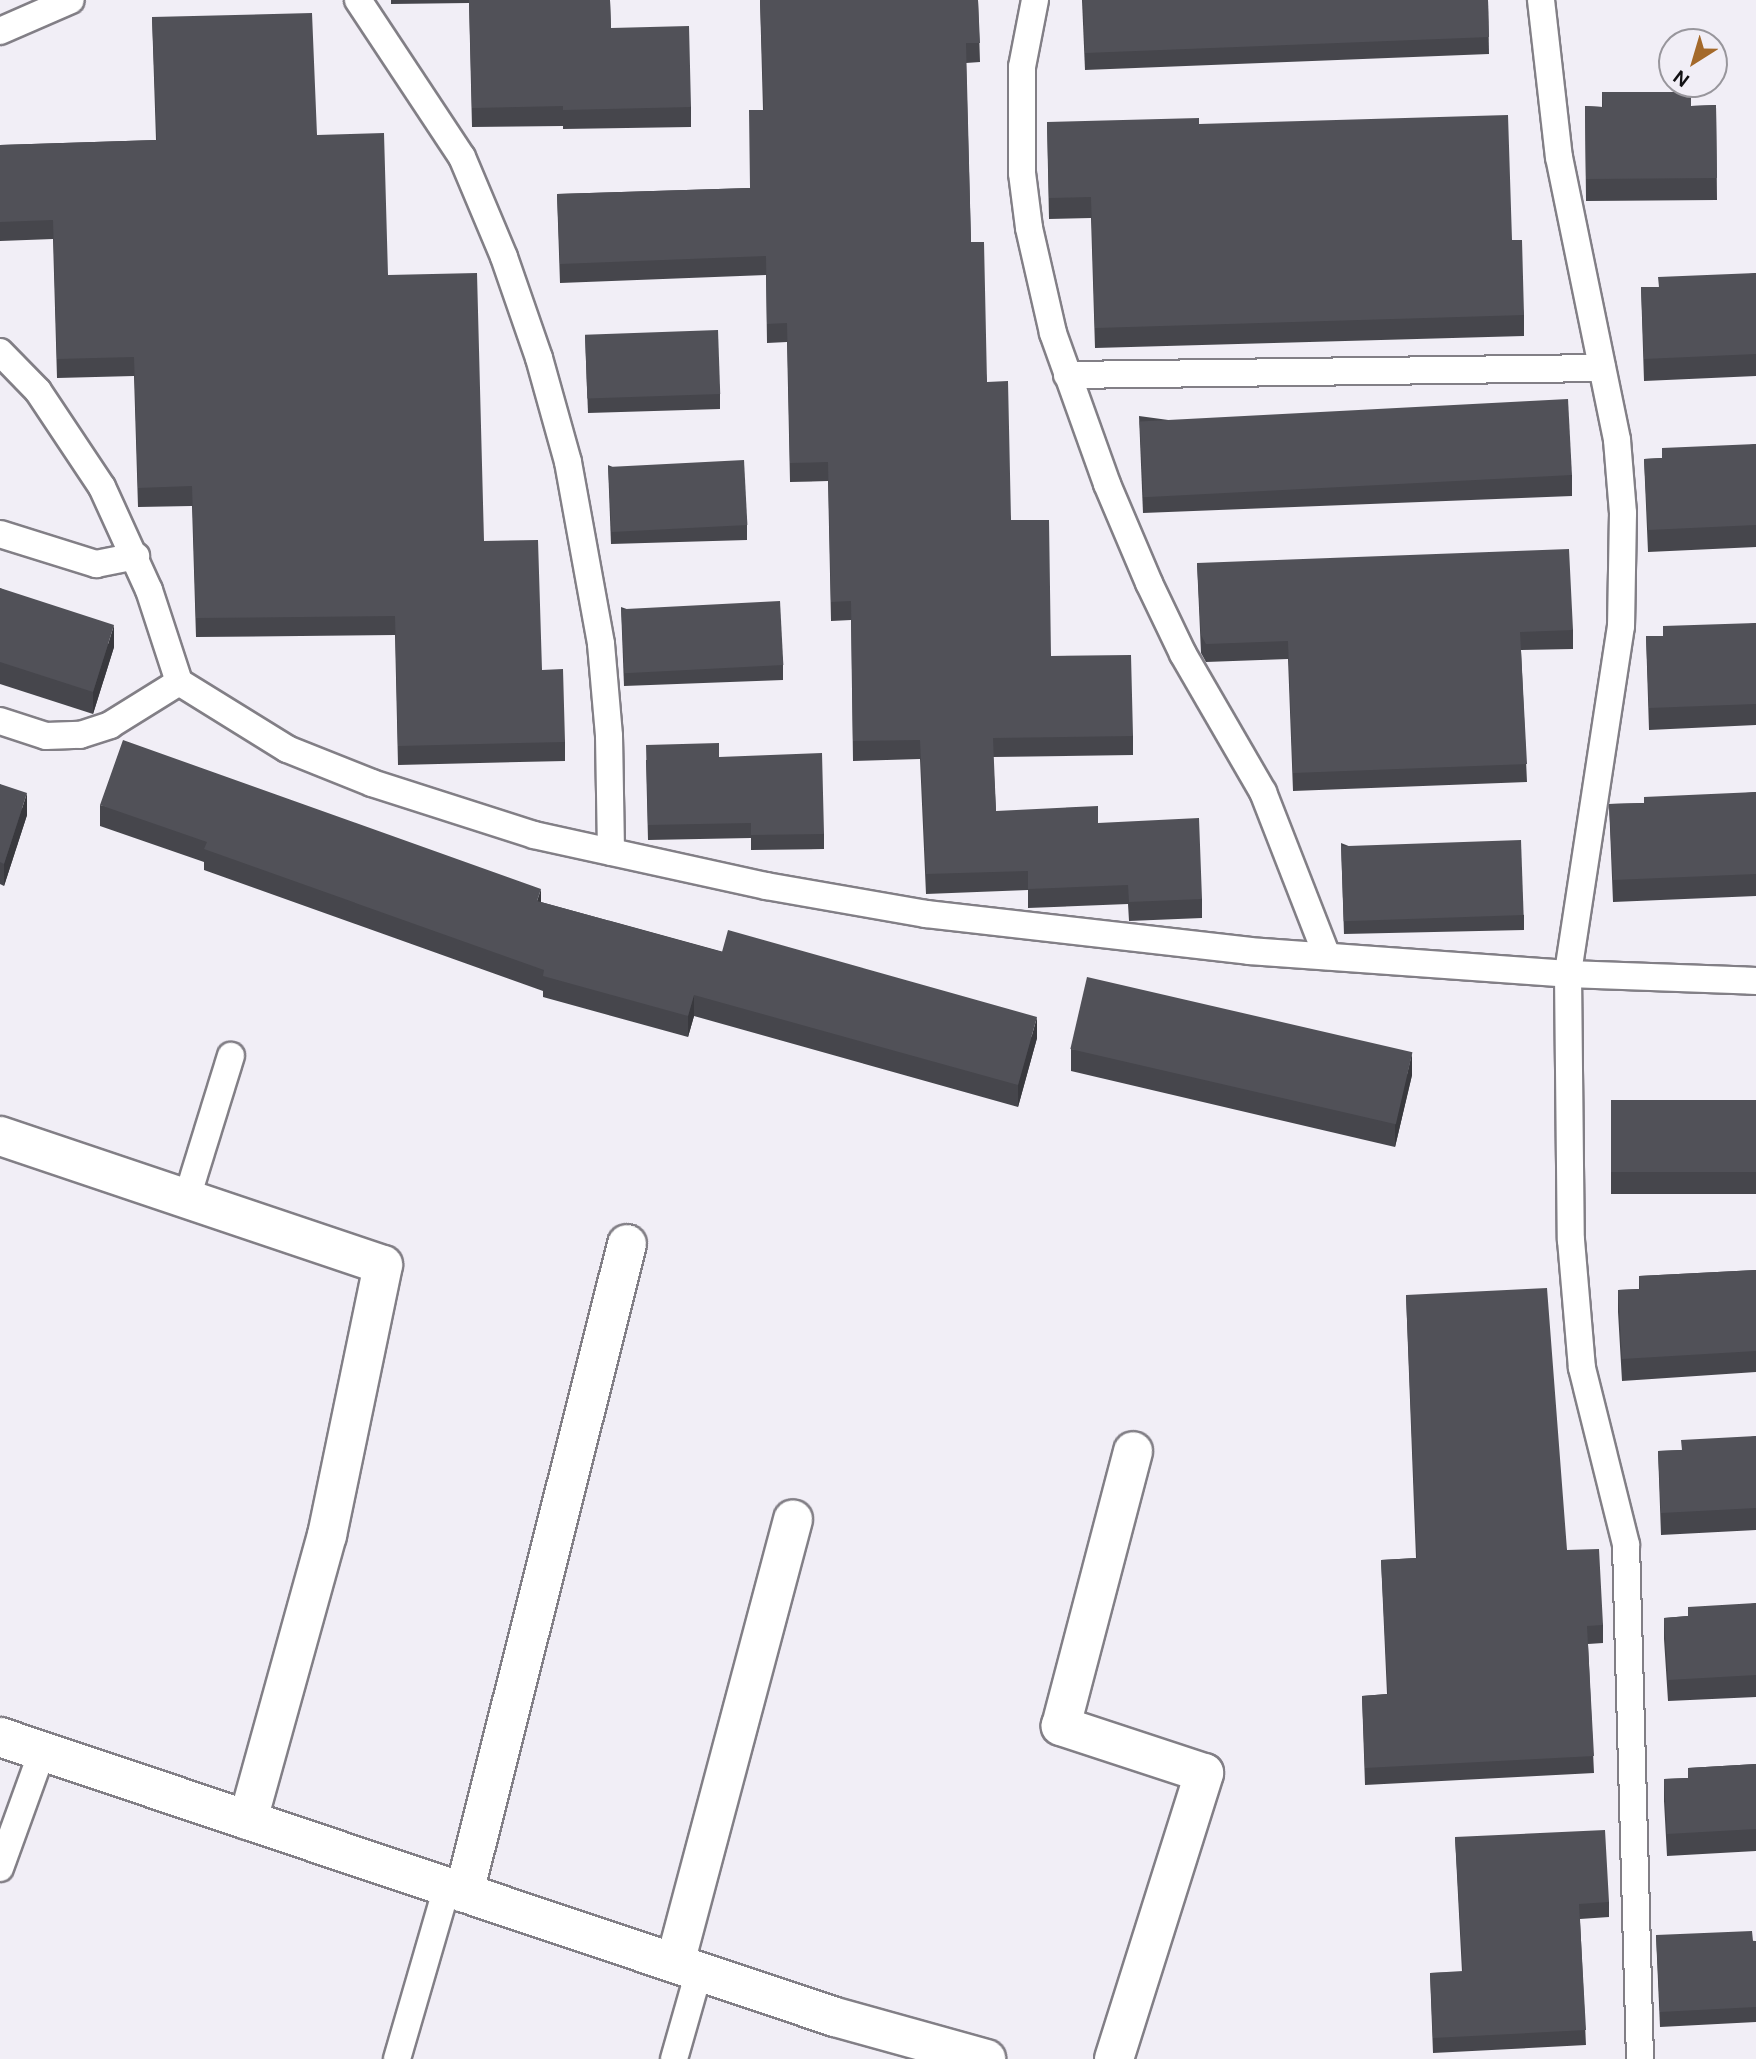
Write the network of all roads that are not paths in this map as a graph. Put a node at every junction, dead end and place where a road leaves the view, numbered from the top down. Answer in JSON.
{"nodes":[{"id":1,"x":71,"y":0,"type":"edge"},
{"id":2,"x":358,"y":0,"type":"edge"},
{"id":3,"x":1035,"y":0,"type":"edge"},
{"id":4,"x":1541,"y":0,"type":"edge"},
{"id":5,"x":0,"y":31,"type":"edge"},
{"id":6,"x":0,"y":352,"type":"edge"},
{"id":7,"x":1602,"y":368,"type":"junction"},
{"id":8,"x":1068,"y":375,"type":"junction"},
{"id":9,"x":0,"y":534,"type":"edge"},
{"id":10,"x":135,"y":556,"type":"junction"},
{"id":11,"x":179,"y":682,"type":"junction"},
{"id":12,"x":0,"y":721,"type":"edge"},
{"id":13,"x":611,"y":852,"type":"junction"},
{"id":14,"x":1327,"y":956,"type":"junction"},
{"id":15,"x":1568,"y":974,"type":"junction"},
{"id":16,"x":1756,"y":981,"type":"edge"},
{"id":17,"x":231,"y":1056,"type":"dead end"},
{"id":18,"x":0,"y":1136,"type":"edge"},
{"id":19,"x":186,"y":1201,"type":"junction"},
{"id":20,"x":626,"y":1244,"type":"dead end"},
{"id":21,"x":1133,"y":1451,"type":"dead end"},
{"id":22,"x":793,"y":1519,"type":"dead end"},
{"id":23,"x":0,"y":1737,"type":"edge"},
{"id":24,"x":42,"y":1752,"type":"junction"},
{"id":25,"x":248,"y":1820,"type":"junction"},
{"id":26,"x":0,"y":1868,"type":"edge"},
{"id":27,"x":456,"y":1890,"type":"junction"},
{"id":28,"x":687,"y":1967,"type":"junction"},
{"id":29,"x":911,"y":2049,"type":"edge"},
{"id":30,"x":397,"y":2059,"type":"edge"},
{"id":31,"x":674,"y":2059,"type":"edge"},
{"id":32,"x":986,"y":2059,"type":"edge"},
{"id":33,"x":1114,"y":2059,"type":"edge"},
{"id":34,"x":1640,"y":2059,"type":"edge"}],
"edges":[{"from":1,"to":5,"type":"lane"},
{"from":2,"to":13,"type":"lane"},
{"from":3,"to":8,"type":"lane"},
{"from":4,"to":7,"type":"lane"},
{"from":6,"to":10,"type":"lane"},
{"from":7,"to":8,"type":"lane"},
{"from":7,"to":15,"type":"lane"},
{"from":8,"to":14,"type":"lane"},
{"from":9,"to":10,"type":"lane"},
{"from":10,"to":11,"type":"lane"},
{"from":11,"to":12,"type":"lane"},
{"from":11,"to":13,"type":"lane"},
{"from":13,"to":14,"type":"lane"},
{"from":14,"to":15,"type":"lane"},
{"from":15,"to":16,"type":"lane"},
{"from":15,"to":34,"type":"lane"},
{"from":17,"to":19,"type":"lane"},
{"from":18,"to":19,"type":"street"},
{"from":19,"to":25,"type":"street"},
{"from":20,"to":27,"type":"street"},
{"from":21,"to":33,"type":"street"},
{"from":22,"to":28,"type":"street"},
{"from":23,"to":24,"type":"street"},
{"from":24,"to":25,"type":"street"},
{"from":24,"to":26,"type":"lane"},
{"from":25,"to":27,"type":"street"},
{"from":27,"to":28,"type":"street"},
{"from":27,"to":30,"type":"lane"},
{"from":28,"to":29,"type":"street"},
{"from":28,"to":31,"type":"lane"},
{"from":29,"to":32,"type":"street"}]}
